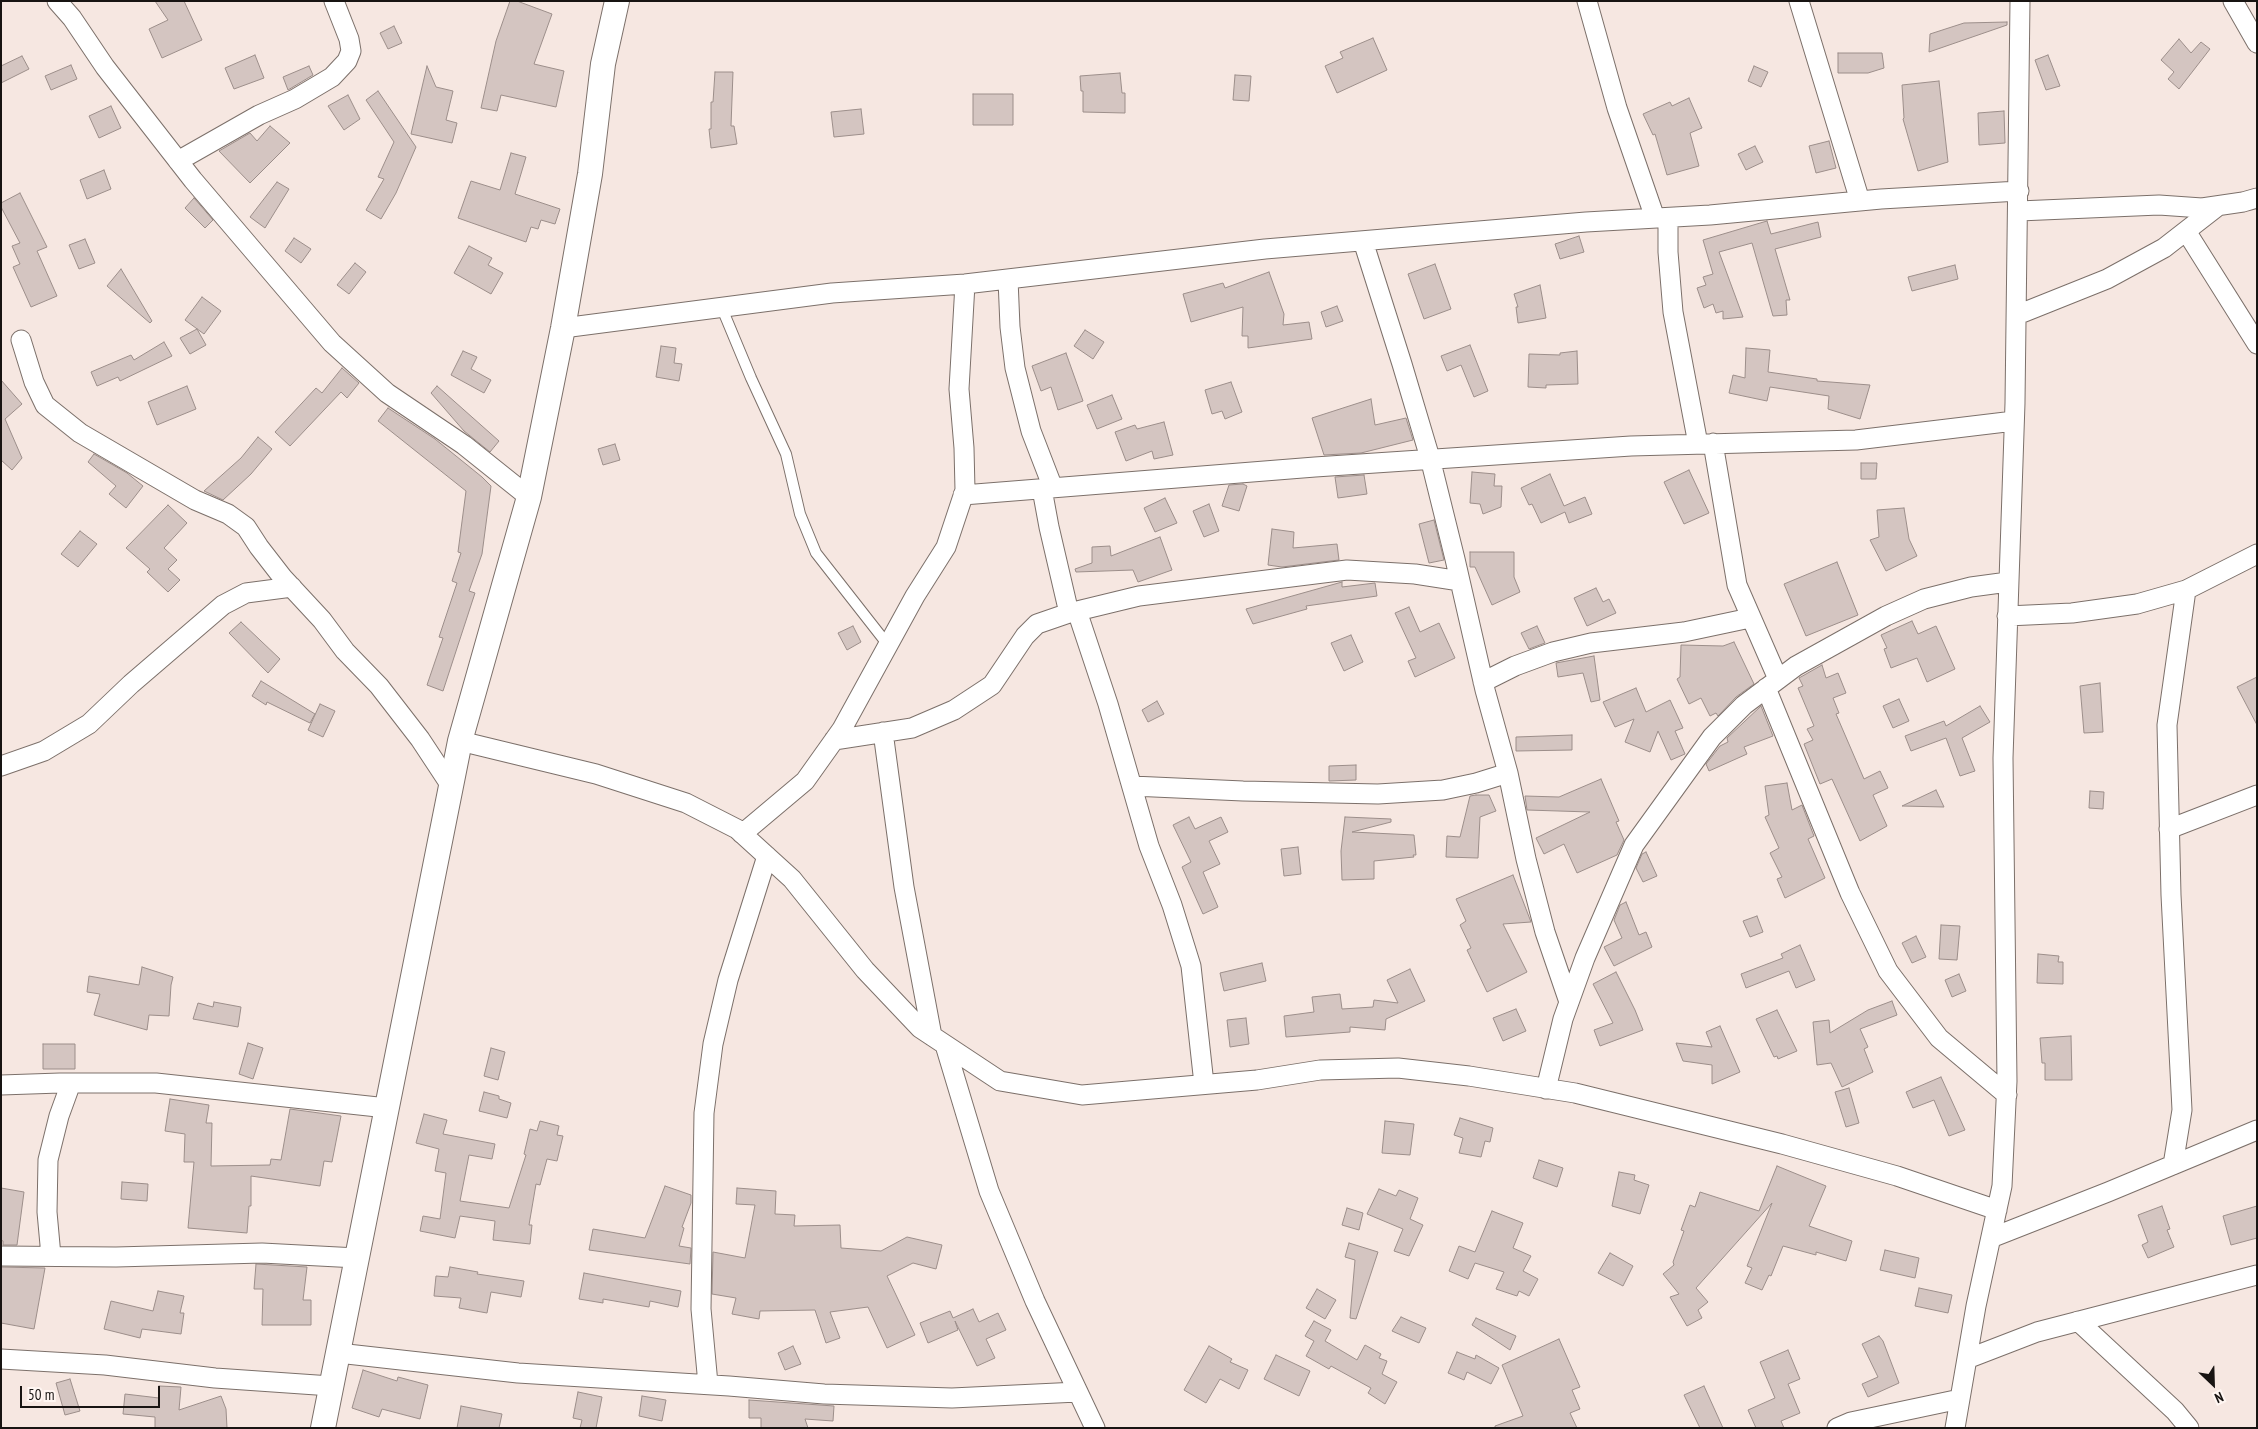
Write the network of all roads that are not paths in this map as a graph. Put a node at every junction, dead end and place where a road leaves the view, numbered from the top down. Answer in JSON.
{"nodes":[{"id":1,"x":57,"y":1,"type":"edge"},
{"id":2,"x":334,"y":1,"type":"edge"},
{"id":3,"x":617,"y":1,"type":"edge"},
{"id":4,"x":1587,"y":1,"type":"edge"},
{"id":5,"x":1799,"y":1,"type":"edge"},
{"id":6,"x":2020,"y":1,"type":"edge"},
{"id":7,"x":2233,"y":1,"type":"edge"},
{"id":8,"x":2257,"y":43,"type":"edge"},
{"id":9,"x":178,"y":161,"type":"junction"},
{"id":10,"x":2019,"y":190,"type":"junction"},
{"id":11,"x":2257,"y":198,"type":"edge"},
{"id":12,"x":1860,"y":201,"type":"junction"},
{"id":13,"x":2219,"y":206,"type":"junction"},
{"id":14,"x":2019,"y":211,"type":"junction"},
{"id":15,"x":1662,"y":218,"type":"junction"},
{"id":16,"x":2186,"y":231,"type":"junction"},
{"id":17,"x":1363,"y":241,"type":"junction"},
{"id":18,"x":1008,"y":279,"type":"junction"},
{"id":19,"x":965,"y":284,"type":"junction"},
{"id":20,"x":721,"y":306,"type":"junction"},
{"id":21,"x":2016,"y":316,"type":"junction"},
{"id":22,"x":563,"y":328,"type":"junction"},
{"id":23,"x":21,"y":340,"type":"dead end"},
{"id":24,"x":2257,"y":344,"type":"edge"},
{"id":25,"x":2014,"y":421,"type":"junction"},
{"id":26,"x":1705,"y":444,"type":"junction"},
{"id":27,"x":1430,"y":458,"type":"junction"},
{"id":28,"x":1048,"y":488,"type":"junction"},
{"id":29,"x":963,"y":495,"type":"junction"},
{"id":30,"x":528,"y":497,"type":"junction"},
{"id":31,"x":2257,"y":554,"type":"edge"},
{"id":32,"x":1460,"y":581,"type":"junction"},
{"id":33,"x":2008,"y":582,"type":"junction"},
{"id":34,"x":292,"y":587,"type":"junction"},
{"id":35,"x":2186,"y":590,"type":"junction"},
{"id":36,"x":1073,"y":612,"type":"junction"},
{"id":37,"x":2007,"y":616,"type":"junction"},
{"id":38,"x":1750,"y":618,"type":"junction"},
{"id":39,"x":888,"y":645,"type":"junction"},
{"id":40,"x":1483,"y":682,"type":"junction"},
{"id":41,"x":1772,"y":684,"type":"junction"},
{"id":42,"x":883,"y":732,"type":"junction"},
{"id":43,"x":834,"y":740,"type":"junction"},
{"id":44,"x":460,"y":741,"type":"junction"},
{"id":45,"x":1,"y":766,"type":"edge"},
{"id":46,"x":1508,"y":773,"type":"junction"},
{"id":47,"x":450,"y":786,"type":"junction"},
{"id":48,"x":1132,"y":786,"type":"junction"},
{"id":49,"x":2257,"y":795,"type":"edge"},
{"id":50,"x":2170,"y":829,"type":"junction"},
{"id":51,"x":742,"y":834,"type":"junction"},
{"id":52,"x":766,"y":856,"type":"junction"},
{"id":53,"x":1569,"y":1002,"type":"junction"},
{"id":54,"x":938,"y":1040,"type":"junction"},
{"id":55,"x":71,"y":1083,"type":"junction"},
{"id":56,"x":1204,"y":1084,"type":"junction"},
{"id":57,"x":1,"y":1085,"type":"edge"},
{"id":58,"x":1546,"y":1089,"type":"junction"},
{"id":59,"x":2007,"y":1095,"type":"junction"},
{"id":60,"x":387,"y":1108,"type":"junction"},
{"id":61,"x":2257,"y":1130,"type":"edge"},
{"id":62,"x":2173,"y":1165,"type":"junction"},
{"id":63,"x":1997,"y":1210,"type":"junction"},
{"id":64,"x":1990,"y":1238,"type":"junction"},
{"id":65,"x":1,"y":1256,"type":"edge"},
{"id":66,"x":51,"y":1256,"type":"junction"},
{"id":67,"x":357,"y":1258,"type":"junction"},
{"id":68,"x":2257,"y":1275,"type":"edge"},
{"id":69,"x":2078,"y":1321,"type":"junction"},
{"id":70,"x":338,"y":1353,"type":"junction"},
{"id":71,"x":1,"y":1358,"type":"edge"},
{"id":72,"x":1967,"y":1359,"type":"junction"},
{"id":73,"x":708,"y":1384,"type":"junction"},
{"id":74,"x":332,"y":1386,"type":"junction"},
{"id":75,"x":1078,"y":1392,"type":"junction"},
{"id":76,"x":1960,"y":1398,"type":"junction"},
{"id":77,"x":323,"y":1428,"type":"edge"},
{"id":78,"x":1095,"y":1428,"type":"edge"},
{"id":79,"x":1837,"y":1428,"type":"edge"},
{"id":80,"x":1955,"y":1428,"type":"edge"},
{"id":81,"x":2189,"y":1428,"type":"edge"}],
"edges":[{"from":1,"to":9,"type":"street"},
{"from":2,"to":9,"type":"street"},
{"from":3,"to":22,"type":"street"},
{"from":4,"to":15,"type":"street"},
{"from":5,"to":12,"type":"street"},
{"from":6,"to":10,"type":"street"},
{"from":7,"to":8,"type":"street"},
{"from":9,"to":30,"type":"street"},
{"from":10,"to":12,"type":"street"},
{"from":10,"to":14,"type":"street"},
{"from":11,"to":13,"type":"street"},
{"from":12,"to":15,"type":"street"},
{"from":13,"to":14,"type":"street"},
{"from":13,"to":16,"type":"street"},
{"from":14,"to":21,"type":"street"},
{"from":15,"to":17,"type":"street"},
{"from":15,"to":26,"type":"street"},
{"from":16,"to":21,"type":"street"},
{"from":16,"to":24,"type":"street"},
{"from":17,"to":18,"type":"street"},
{"from":17,"to":27,"type":"street"},
{"from":18,"to":19,"type":"street"},
{"from":18,"to":28,"type":"street"},
{"from":19,"to":20,"type":"street"},
{"from":19,"to":29,"type":"street"},
{"from":20,"to":22,"type":"street"},
{"from":20,"to":39,"type":"lane"},
{"from":21,"to":25,"type":"street"},
{"from":22,"to":30,"type":"street"},
{"from":23,"to":34,"type":"street"},
{"from":25,"to":26,"type":"street"},
{"from":25,"to":33,"type":"street"},
{"from":26,"to":27,"type":"street"},
{"from":26,"to":38,"type":"street"},
{"from":27,"to":28,"type":"street"},
{"from":27,"to":32,"type":"street"},
{"from":28,"to":29,"type":"street"},
{"from":28,"to":36,"type":"street"},
{"from":29,"to":39,"type":"street"},
{"from":30,"to":44,"type":"street"},
{"from":31,"to":35,"type":"street"},
{"from":32,"to":36,"type":"street"},
{"from":32,"to":40,"type":"street"},
{"from":33,"to":37,"type":"street"},
{"from":33,"to":41,"type":"street"},
{"from":34,"to":45,"type":"street"},
{"from":34,"to":47,"type":"street"},
{"from":35,"to":37,"type":"street"},
{"from":35,"to":50,"type":"street"},
{"from":36,"to":42,"type":"street"},
{"from":36,"to":48,"type":"street"},
{"from":37,"to":59,"type":"street"},
{"from":38,"to":40,"type":"street"},
{"from":38,"to":41,"type":"street"},
{"from":39,"to":43,"type":"street"},
{"from":40,"to":46,"type":"street"},
{"from":41,"to":53,"type":"street"},
{"from":41,"to":59,"type":"street"},
{"from":42,"to":43,"type":"street"},
{"from":42,"to":54,"type":"street"},
{"from":43,"to":51,"type":"street"},
{"from":44,"to":47,"type":"street"},
{"from":44,"to":51,"type":"street"},
{"from":46,"to":48,"type":"street"},
{"from":46,"to":53,"type":"street"},
{"from":47,"to":60,"type":"street"},
{"from":48,"to":56,"type":"street"},
{"from":49,"to":50,"type":"street"},
{"from":50,"to":62,"type":"street"},
{"from":51,"to":52,"type":"street"},
{"from":52,"to":54,"type":"street"},
{"from":52,"to":73,"type":"street"},
{"from":53,"to":58,"type":"street"},
{"from":54,"to":56,"type":"street"},
{"from":54,"to":75,"type":"street"},
{"from":55,"to":57,"type":"street"},
{"from":55,"to":60,"type":"street"},
{"from":55,"to":66,"type":"street"},
{"from":56,"to":58,"type":"street"},
{"from":58,"to":63,"type":"street"},
{"from":59,"to":63,"type":"street"},
{"from":60,"to":67,"type":"street"},
{"from":61,"to":62,"type":"street"},
{"from":62,"to":64,"type":"street"},
{"from":63,"to":64,"type":"street"},
{"from":64,"to":72,"type":"street"},
{"from":65,"to":66,"type":"street"},
{"from":66,"to":67,"type":"street"},
{"from":67,"to":70,"type":"street"},
{"from":68,"to":69,"type":"street"},
{"from":69,"to":72,"type":"street"},
{"from":69,"to":81,"type":"street"},
{"from":70,"to":73,"type":"street"},
{"from":70,"to":74,"type":"street"},
{"from":71,"to":74,"type":"street"},
{"from":72,"to":76,"type":"street"},
{"from":73,"to":75,"type":"street"},
{"from":74,"to":77,"type":"street"},
{"from":75,"to":78,"type":"street"},
{"from":76,"to":79,"type":"street"},
{"from":76,"to":80,"type":"street"}]}
